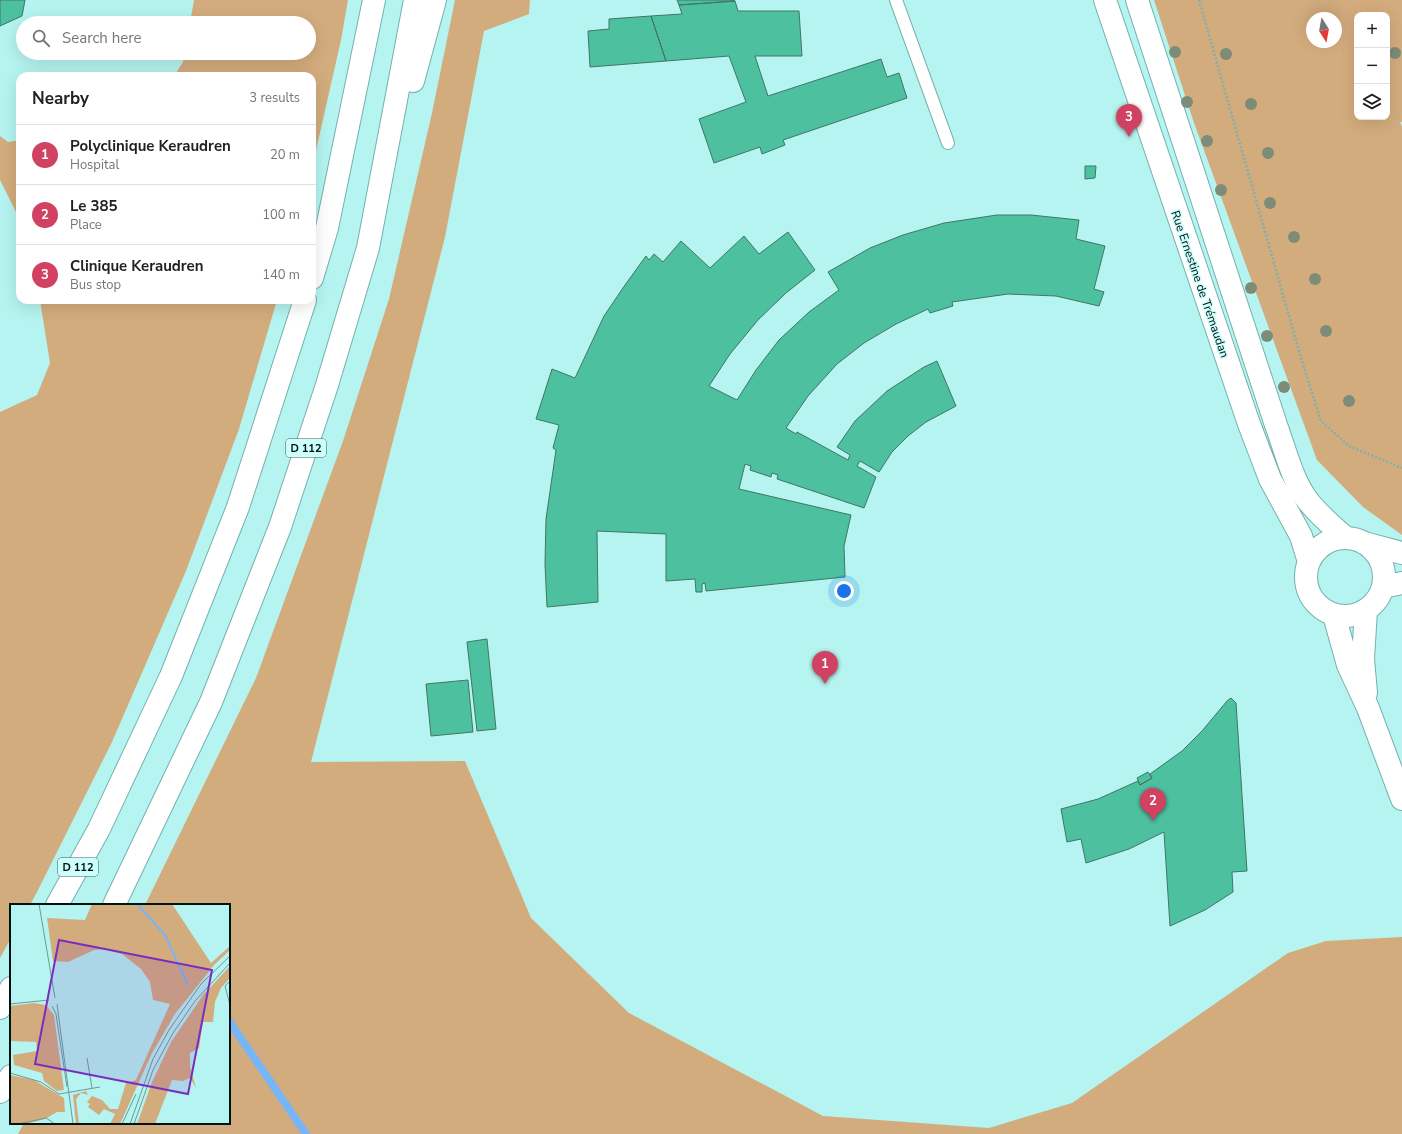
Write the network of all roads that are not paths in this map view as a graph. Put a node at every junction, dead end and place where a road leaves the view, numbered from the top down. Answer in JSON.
{"nodes":[{"id":1,"x":374,"y":0,"type":"edge"},
{"id":2,"x":415,"y":0,"type":"edge"},
{"id":3,"x":435,"y":0,"type":"edge"},
{"id":4,"x":896,"y":0,"type":"edge"},
{"id":5,"x":1105,"y":0,"type":"edge"},
{"id":6,"x":1137,"y":0,"type":"edge"},
{"id":7,"x":948,"y":143,"type":"dead end"},
{"id":8,"x":368,"y":248,"type":"junction"},
{"id":9,"x":316,"y":265,"type":"edge"},
{"id":10,"x":304,"y":304,"type":"edge"},
{"id":11,"x":1355,"y":541,"type":"junction"},
{"id":12,"x":1402,"y":553,"type":"edge"},
{"id":13,"x":1309,"y":562,"type":"junction"},
{"id":14,"x":1392,"y":585,"type":"edge"},
{"id":15,"x":1366,"y":610,"type":"junction"},
{"id":16,"x":1334,"y":615,"type":"junction"},
{"id":17,"x":1368,"y":708,"type":"junction"},
{"id":18,"x":1402,"y":799,"type":"edge"},
{"id":19,"x":58,"y":904,"type":"edge"},
{"id":20,"x":114,"y":904,"type":"edge"},
{"id":21,"x":10,"y":990,"type":"edge"},
{"id":22,"x":0,"y":1008,"type":"edge"},
{"id":23,"x":10,"y":1077,"type":"edge"},
{"id":24,"x":0,"y":1092,"type":"edge"}],
"edges":[{"from":1,"to":9,"type":"main road"},
{"from":2,"to":8,"type":"main road","number":"D 112"},
{"from":3,"to":8,"type":"main road"},
{"from":4,"to":7,"type":"lane"},
{"from":5,"to":13,"type":"main road","name":"Rue Ernestine de Trémaudan"},
{"from":6,"to":11,"type":"main road"},
{"from":8,"to":20,"type":"main road","number":"D 112"},
{"from":10,"to":19,"type":"main road","number":"D 112"},
{"from":11,"to":12,"type":"main road"},
{"from":11,"to":13,"type":"main road"},
{"from":11,"to":14,"type":"main road"},
{"from":13,"to":16,"type":"main road"},
{"from":14,"to":15,"type":"main road"},
{"from":15,"to":16,"type":"main road"},
{"from":15,"to":17,"type":"main road"},
{"from":16,"to":17,"type":"main road"},
{"from":17,"to":18,"type":"main road"},
{"from":21,"to":22,"type":"main road"},
{"from":23,"to":24,"type":"main road"}]}
